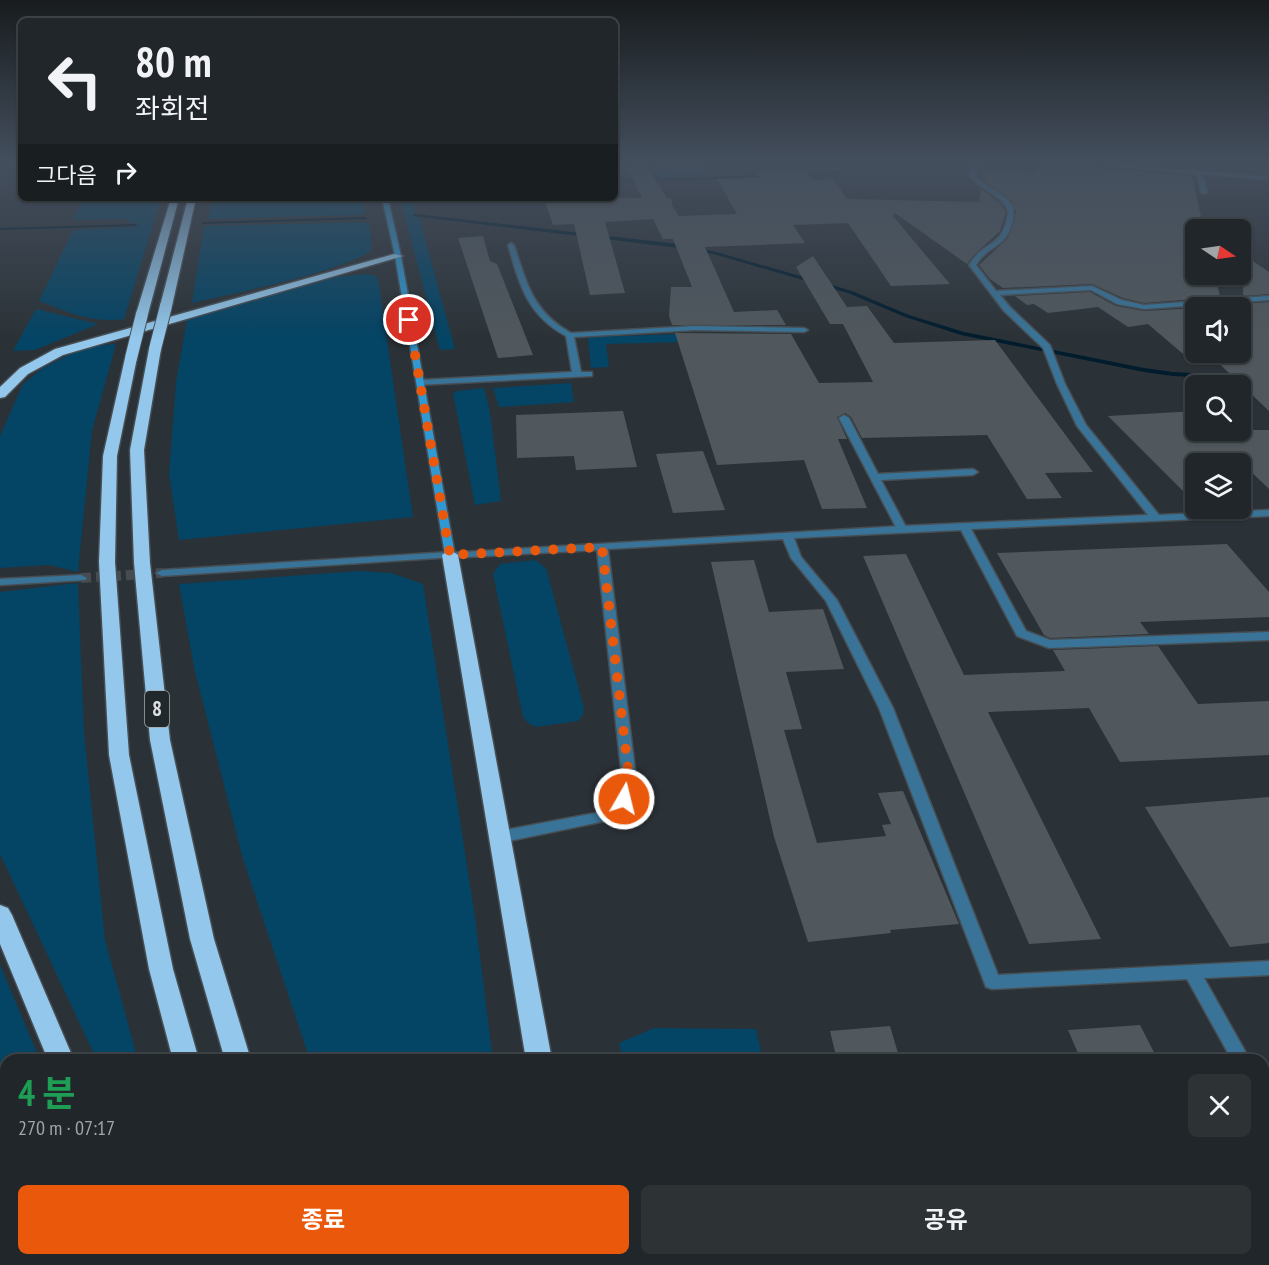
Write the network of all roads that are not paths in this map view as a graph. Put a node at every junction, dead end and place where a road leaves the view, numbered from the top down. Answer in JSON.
{"nodes":[{"id":1,"x":168,"y":221,"type":"edge"},
{"id":2,"x":186,"y":221,"type":"edge"},
{"id":3,"x":390,"y":221,"type":"edge"},
{"id":4,"x":1009,"y":221,"type":"edge"},
{"id":5,"x":511,"y":245,"type":"dead end"},
{"id":6,"x":398,"y":256,"type":"junction"},
{"id":7,"x":993,"y":293,"type":"junction"},
{"id":8,"x":1269,"y":298,"type":"edge"},
{"id":9,"x":804,"y":330,"type":"dead end"},
{"id":10,"x":570,"y":335,"type":"junction"},
{"id":11,"x":589,"y":374,"type":"dead end"},
{"id":12,"x":577,"y":375,"type":"junction"},
{"id":13,"x":420,"y":384,"type":"junction"},
{"id":14,"x":0,"y":394,"type":"edge"},
{"id":15,"x":844,"y":418,"type":"dead end"},
{"id":16,"x":973,"y":472,"type":"dead end"},
{"id":17,"x":876,"y":477,"type":"junction"},
{"id":18,"x":1269,"y":513,"type":"edge"},
{"id":19,"x":1155,"y":518,"type":"junction"},
{"id":20,"x":964,"y":526,"type":"junction"},
{"id":21,"x":902,"y":529,"type":"junction"},
{"id":22,"x":788,"y":537,"type":"junction"},
{"id":23,"x":602,"y":547,"type":"junction"},
{"id":24,"x":450,"y":555,"type":"junction"},
{"id":25,"x":162,"y":573,"type":"tunnel mouth"},
{"id":26,"x":81,"y":578,"type":"tunnel mouth"},
{"id":27,"x":0,"y":582,"type":"edge"},
{"id":28,"x":1269,"y":636,"type":"edge"},
{"id":29,"x":500,"y":837,"type":"junction"},
{"id":30,"x":0,"y":915,"type":"edge"},
{"id":31,"x":1269,"y":968,"type":"edge"},
{"id":32,"x":1192,"y":974,"type":"junction"},
{"id":33,"x":58,"y":1054,"type":"edge"},
{"id":34,"x":184,"y":1054,"type":"edge"},
{"id":35,"x":236,"y":1054,"type":"edge"},
{"id":36,"x":538,"y":1054,"type":"edge"},
{"id":37,"x":1238,"y":1054,"type":"edge"}],
"edges":[{"from":1,"to":34,"type":"highway","number":"8","bridge":true},
{"from":2,"to":35,"type":"highway","number":"8","bridge":true},
{"from":3,"to":6,"type":"main road"},
{"from":4,"to":7,"type":"street"},
{"from":5,"to":10,"type":"street"},
{"from":6,"to":13,"type":"main road"},
{"from":6,"to":14,"type":"highway"},
{"from":7,"to":8,"type":"street"},
{"from":7,"to":19,"type":"street"},
{"from":9,"to":10,"type":"street"},
{"from":10,"to":12,"type":"street"},
{"from":11,"to":12,"type":"street"},
{"from":12,"to":13,"type":"street"},
{"from":13,"to":24,"type":"main road"},
{"from":15,"to":17,"type":"street"},
{"from":16,"to":17,"type":"street"},
{"from":17,"to":21,"type":"street"},
{"from":18,"to":19,"type":"street"},
{"from":19,"to":20,"type":"street"},
{"from":20,"to":21,"type":"street"},
{"from":20,"to":28,"type":"street"},
{"from":21,"to":22,"type":"street"},
{"from":22,"to":23,"type":"street"},
{"from":22,"to":32,"type":"street"},
{"from":23,"to":24,"type":"street"},
{"from":23,"to":29,"type":"street"},
{"from":24,"to":25,"type":"street"},
{"from":24,"to":29,"type":"highway"},
{"from":26,"to":27,"type":"street"},
{"from":29,"to":36,"type":"highway"},
{"from":30,"to":33,"type":"highway"},
{"from":31,"to":32,"type":"street"},
{"from":32,"to":37,"type":"street"}]}
